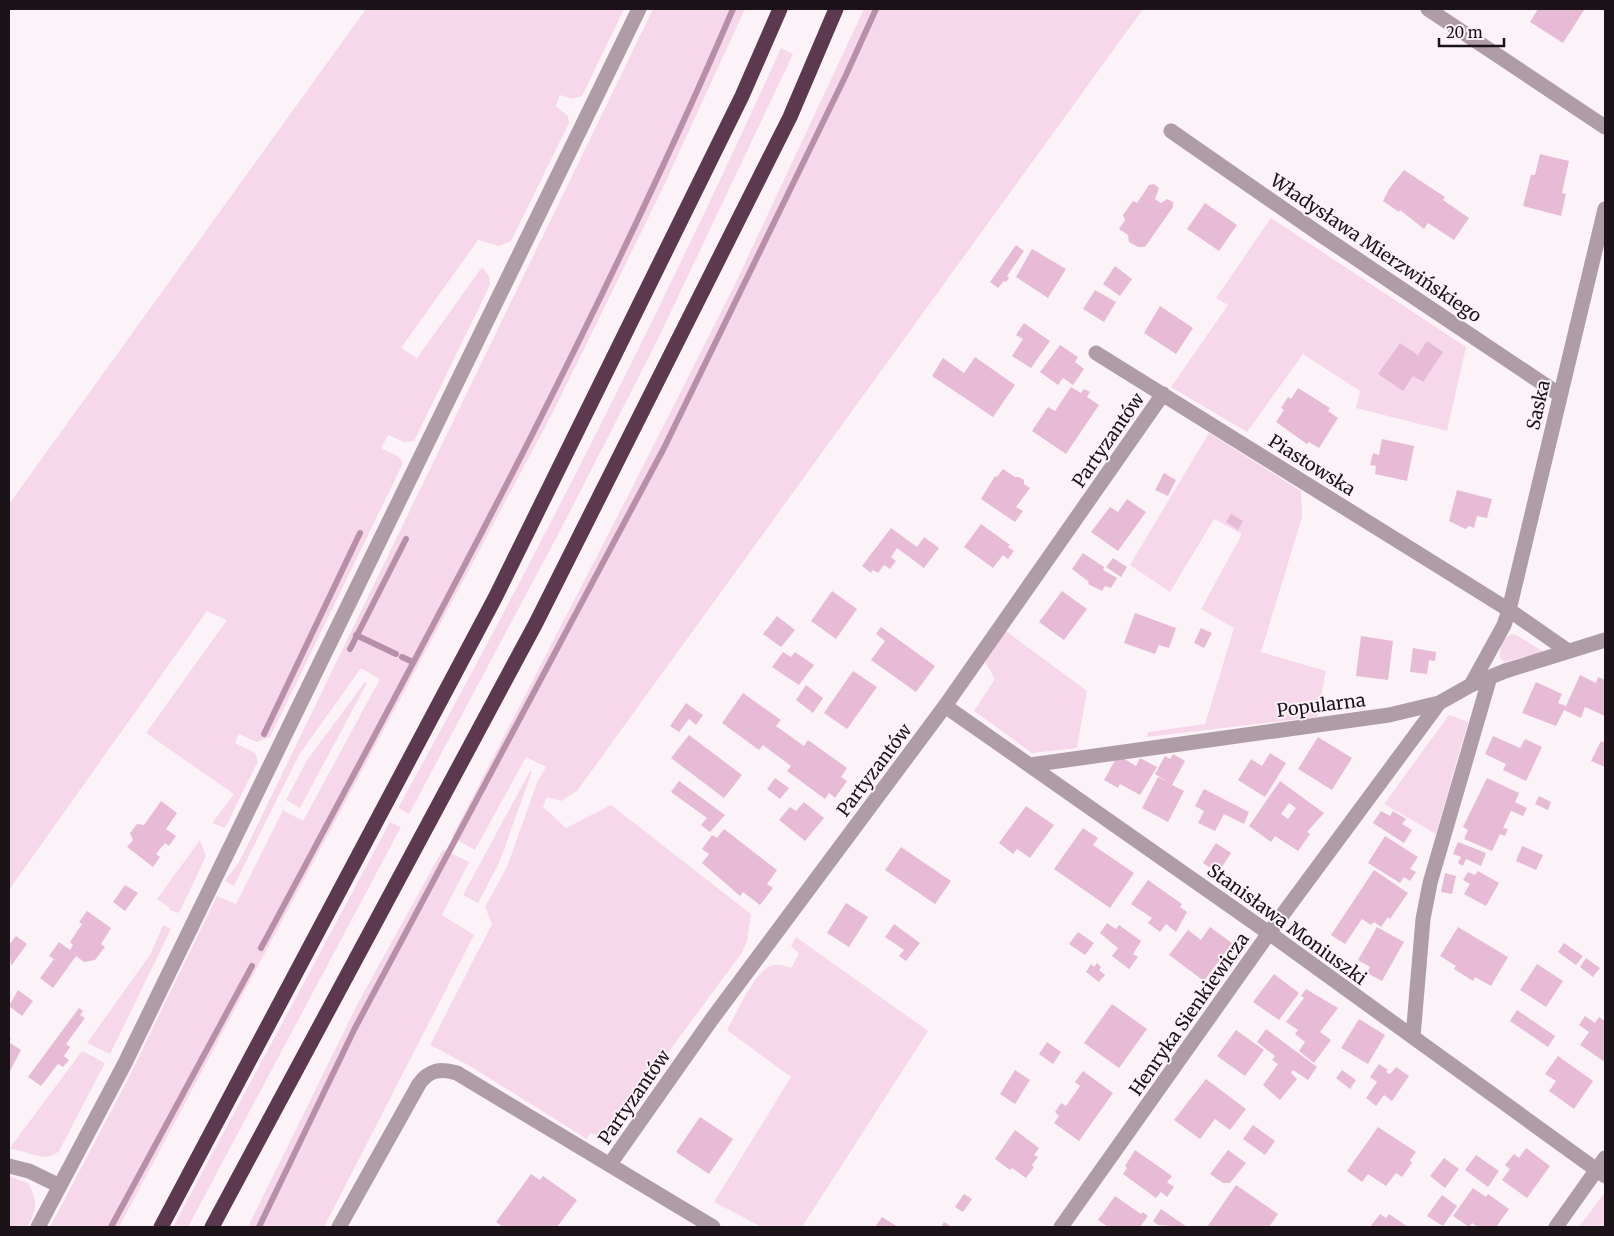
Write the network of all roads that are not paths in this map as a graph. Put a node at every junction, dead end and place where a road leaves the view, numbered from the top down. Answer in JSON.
{"nodes":[{"id":1,"x":639,"y":9,"type":"edge"},
{"id":2,"x":780,"y":9,"type":"edge"},
{"id":3,"x":836,"y":9,"type":"edge"},
{"id":4,"x":1428,"y":9,"type":"edge"},
{"id":5,"x":1605,"y":127,"type":"edge"},
{"id":6,"x":1171,"y":131,"type":"dead end"},
{"id":7,"x":1605,"y":209,"type":"edge"},
{"id":8,"x":1096,"y":353,"type":"dead end"},
{"id":9,"x":1163,"y":394,"type":"junction"},
{"id":10,"x":1560,"y":395,"type":"junction"},
{"id":11,"x":1509,"y":610,"type":"junction"},
{"id":12,"x":1605,"y":640,"type":"edge"},
{"id":13,"x":1568,"y":651,"type":"junction"},
{"id":14,"x":1490,"y":677,"type":"junction"},
{"id":15,"x":1470,"y":685,"type":"junction"},
{"id":16,"x":1440,"y":703,"type":"junction"},
{"id":17,"x":945,"y":706,"type":"junction"},
{"id":18,"x":1030,"y":765,"type":"junction"},
{"id":19,"x":1269,"y":933,"type":"junction"},
{"id":20,"x":1413,"y":1037,"type":"junction"},
{"id":21,"x":610,"y":1164,"type":"junction"},
{"id":22,"x":9,"y":1166,"type":"edge"},
{"id":23,"x":1602,"y":1168,"type":"edge"},
{"id":24,"x":60,"y":1186,"type":"junction"},
{"id":25,"x":38,"y":1227,"type":"edge"},
{"id":26,"x":161,"y":1227,"type":"edge"},
{"id":27,"x":212,"y":1227,"type":"edge"},
{"id":28,"x":339,"y":1227,"type":"edge"},
{"id":29,"x":713,"y":1227,"type":"edge"},
{"id":30,"x":1061,"y":1227,"type":"edge"},
{"id":31,"x":1556,"y":1227,"type":"edge"}],
"edges":[{"from":1,"to":24,"type":"street"},
{"from":2,"to":26,"type":"highway"},
{"from":3,"to":27,"type":"highway"},
{"from":4,"to":5,"type":"street"},
{"from":6,"to":10,"type":"street","name":"Władysława Mierzwińskiego"},
{"from":7,"to":10,"type":"street","name":"Saska"},
{"from":8,"to":9,"type":"street","name":"Piastowska"},
{"from":9,"to":11,"type":"street","name":"Piastowska"},
{"from":9,"to":17,"type":"street","name":"Partyzantów"},
{"from":10,"to":11,"type":"street","name":"Saska"},
{"from":11,"to":13,"type":"street","name":"Piastowska"},
{"from":11,"to":15,"type":"street","name":"Saska"},
{"from":12,"to":13,"type":"street","name":"Popularna"},
{"from":13,"to":14,"type":"street","name":"Popularna"},
{"from":14,"to":15,"type":"street","name":"Popularna"},
{"from":14,"to":20,"type":"street"},
{"from":15,"to":16,"type":"street","name":"Popularna"},
{"from":16,"to":18,"type":"street","name":"Popularna"},
{"from":16,"to":19,"type":"street","name":"Henryka Sienkiewicza"},
{"from":17,"to":18,"type":"street","name":"Stanisława Moniuszki"},
{"from":17,"to":21,"type":"street","name":"Partyzantów"},
{"from":18,"to":19,"type":"street","name":"Stanisława Moniuszki"},
{"from":19,"to":20,"type":"street","name":"Stanisława Moniuszki"},
{"from":19,"to":30,"type":"street","name":"Henryka Sienkiewicza"},
{"from":20,"to":23,"type":"street","name":"Stanisława Moniuszki"},
{"from":21,"to":28,"type":"street"},
{"from":21,"to":29,"type":"street"},
{"from":22,"to":24,"type":"street"},
{"from":23,"to":31,"type":"street"},
{"from":24,"to":25,"type":"street"}]}
